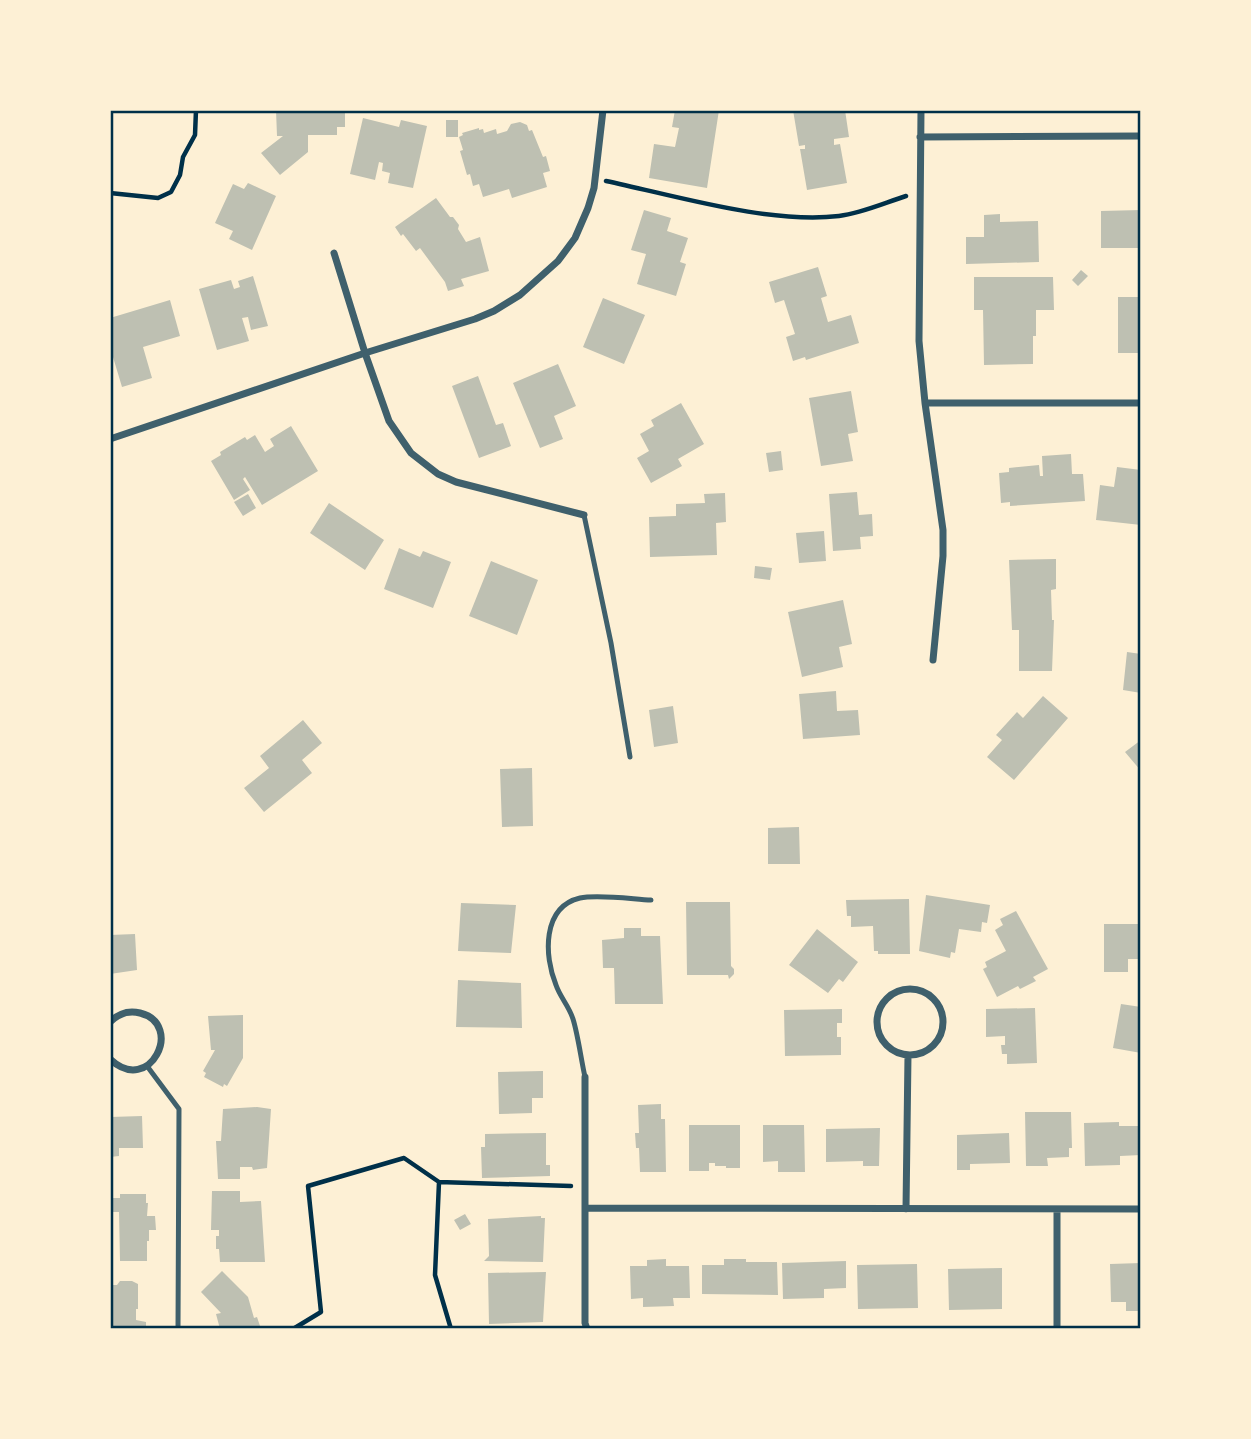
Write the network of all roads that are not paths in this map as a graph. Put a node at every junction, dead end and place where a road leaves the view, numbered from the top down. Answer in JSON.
{"nodes":[{"id":1,"x":603,"y":110,"type":"edge"},
{"id":2,"x":921,"y":110,"type":"edge"},
{"id":3,"x":1141,"y":136,"type":"edge"},
{"id":4,"x":920,"y":137,"type":"junction"},
{"id":5,"x":334,"y":253,"type":"dead end"},
{"id":6,"x":365,"y":353,"type":"junction"},
{"id":7,"x":925,"y":403,"type":"junction"},
{"id":8,"x":1141,"y":403,"type":"edge"},
{"id":9,"x":110,"y":439,"type":"edge"},
{"id":10,"x":584,"y":515,"type":"joint"},
{"id":11,"x":933,"y":660,"type":"dead end"},
{"id":12,"x":630,"y":757,"type":"dead end"},
{"id":13,"x":650,"y":900,"type":"dead end"},
{"id":14,"x":110,"y":1023,"type":"edge"},
{"id":15,"x":908,"y":1055,"type":"junction"},
{"id":16,"x":110,"y":1059,"type":"edge"},
{"id":17,"x":147,"y":1066,"type":"junction"},
{"id":18,"x":585,"y":1077,"type":"joint"},
{"id":19,"x":585,"y":1209,"type":"junction"},
{"id":20,"x":906,"y":1209,"type":"junction"},
{"id":21,"x":1141,"y":1209,"type":"edge"},
{"id":22,"x":1057,"y":1210,"type":"junction"},
{"id":23,"x":178,"y":1329,"type":"edge"},
{"id":24,"x":587,"y":1329,"type":"edge"},
{"id":25,"x":1057,"y":1329,"type":"edge"}],
"edges":[{"from":1,"to":6,"type":"street"},
{"from":2,"to":4,"type":"street"},
{"from":3,"to":4,"type":"street"},
{"from":4,"to":7,"type":"street"},
{"from":5,"to":6,"type":"street"},
{"from":6,"to":9,"type":"street"},
{"from":6,"to":10,"type":"street"},
{"from":7,"to":8,"type":"street"},
{"from":7,"to":11,"type":"street"},
{"from":10,"to":12,"type":"lane"},
{"from":13,"to":18,"type":"lane"},
{"from":14,"to":17,"type":"street"},
{"from":15,"to":15,"type":"street"},
{"from":15,"to":20,"type":"street"},
{"from":16,"to":17,"type":"street"},
{"from":17,"to":23,"type":"lane"},
{"from":18,"to":19,"type":"street"},
{"from":19,"to":20,"type":"street"},
{"from":19,"to":24,"type":"street"},
{"from":20,"to":22,"type":"street"},
{"from":21,"to":22,"type":"street"},
{"from":22,"to":25,"type":"street"}]}
